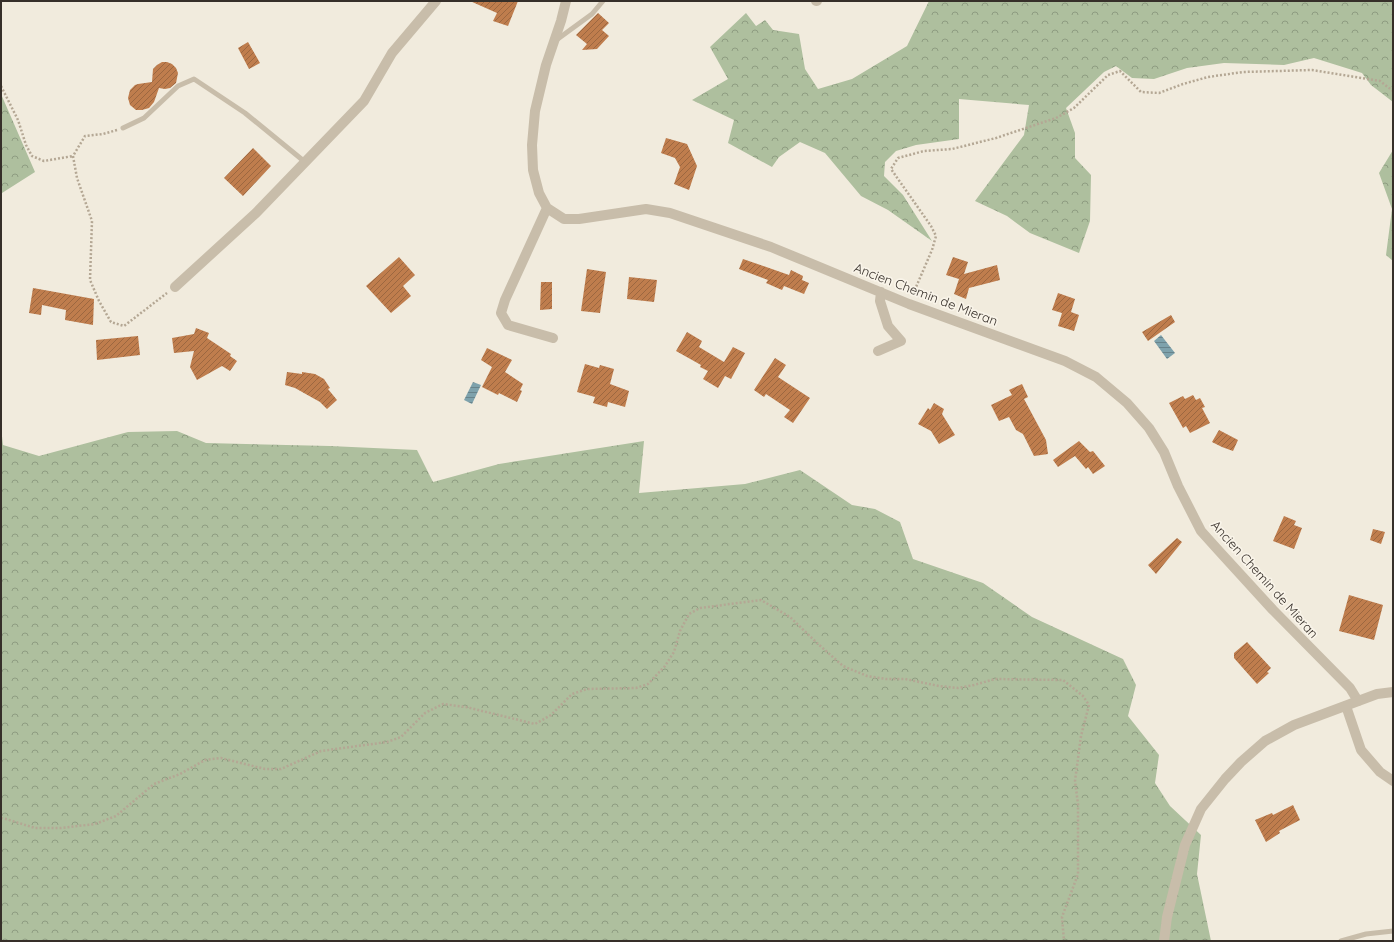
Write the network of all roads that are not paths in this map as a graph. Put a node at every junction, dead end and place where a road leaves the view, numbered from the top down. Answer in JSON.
{"nodes":[{"id":1,"x":436,"y":1,"type":"edge"},
{"id":2,"x":566,"y":1,"type":"edge"},
{"id":3,"x":603,"y":1,"type":"edge"},
{"id":4,"x":554,"y":42,"type":"junction"},
{"id":5,"x":123,"y":128,"type":"road end"},
{"id":6,"x":305,"y":162,"type":"junction"},
{"id":7,"x":547,"y":208,"type":"junction"},
{"id":8,"x":175,"y":287,"type":"road end"},
{"id":9,"x":881,"y":292,"type":"junction"},
{"id":10,"x":553,"y":338,"type":"dead end"},
{"id":11,"x":878,"y":351,"type":"dead end"},
{"id":12,"x":1393,"y":692,"type":"edge"},
{"id":13,"x":1358,"y":701,"type":"junction"},
{"id":14,"x":1346,"y":706,"type":"junction"},
{"id":15,"x":1393,"y":781,"type":"edge"},
{"id":16,"x":1393,"y":931,"type":"edge"},
{"id":17,"x":1164,"y":941,"type":"edge"},
{"id":18,"x":1341,"y":941,"type":"edge"}],
"edges":[{"from":1,"to":6,"type":"street"},
{"from":2,"to":4,"type":"street"},
{"from":3,"to":4,"type":"lane"},
{"from":4,"to":7,"type":"street"},
{"from":5,"to":6,"type":"lane"},
{"from":6,"to":8,"type":"street"},
{"from":7,"to":9,"type":"street","name":"Ancien Chemin de Mieran"},
{"from":7,"to":10,"type":"street"},
{"from":9,"to":11,"type":"street"},
{"from":9,"to":13,"type":"street","name":"Ancien Chemin de Mieran"},
{"from":12,"to":13,"type":"street"},
{"from":13,"to":14,"type":"street"},
{"from":14,"to":15,"type":"street"},
{"from":14,"to":17,"type":"street"},
{"from":16,"to":18,"type":"lane"}]}
